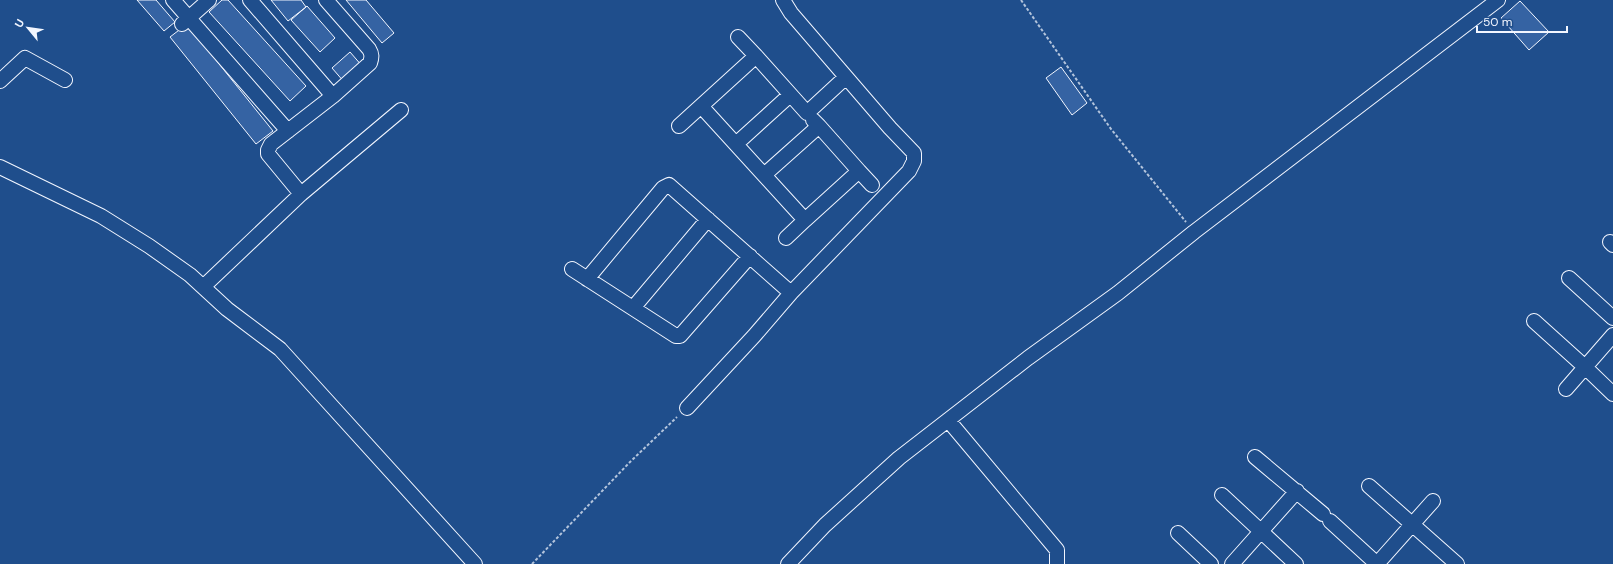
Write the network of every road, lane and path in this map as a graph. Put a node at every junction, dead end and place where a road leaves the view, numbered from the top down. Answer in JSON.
{"nodes":[{"id":1,"x":173,"y":0,"type":"edge"},
{"id":2,"x":208,"y":0,"type":"edge"},
{"id":3,"x":250,"y":0,"type":"edge"},
{"id":4,"x":326,"y":0,"type":"edge"},
{"id":5,"x":783,"y":0,"type":"edge"},
{"id":6,"x":1021,"y":0,"type":"edge"},
{"id":7,"x":1498,"y":0,"type":"edge"},
{"id":8,"x":185,"y":21,"type":"junction"},
{"id":9,"x":738,"y":36,"type":"dead end"},
{"id":10,"x":756,"y":56,"type":"junction"},
{"id":11,"x":846,"y":77,"type":"junction"},
{"id":12,"x":65,"y":80,"type":"dead end"},
{"id":13,"x":0,"y":81,"type":"edge"},
{"id":14,"x":790,"y":95,"type":"junction"},
{"id":15,"x":334,"y":96,"type":"junction"},
{"id":16,"x":701,"y":106,"type":"junction"},
{"id":17,"x":401,"y":110,"type":"dead end"},
{"id":18,"x":807,"y":113,"type":"junction"},
{"id":19,"x":679,"y":126,"type":"dead end"},
{"id":20,"x":819,"y":126,"type":"junction"},
{"id":21,"x":288,"y":131,"type":"junction"},
{"id":22,"x":736,"y":144,"type":"junction"},
{"id":23,"x":0,"y":167,"type":"edge"},
{"id":24,"x":859,"y":171,"type":"junction"},
{"id":25,"x":764,"y":175,"type":"junction"},
{"id":26,"x":872,"y":185,"type":"dead end"},
{"id":27,"x":301,"y":194,"type":"junction"},
{"id":28,"x":708,"y":219,"type":"junction"},
{"id":29,"x":805,"y":220,"type":"junction"},
{"id":30,"x":1194,"y":232,"type":"junction"},
{"id":31,"x":786,"y":238,"type":"dead end"},
{"id":32,"x":750,"y":256,"type":"junction"},
{"id":33,"x":572,"y":269,"type":"dead end"},
{"id":34,"x":1569,"y":278,"type":"dead end"},
{"id":35,"x":587,"y":279,"type":"junction"},
{"id":36,"x":203,"y":287,"type":"junction"},
{"id":37,"x":791,"y":293,"type":"junction"},
{"id":38,"x":633,"y":308,"type":"junction"},
{"id":39,"x":1613,"y":318,"type":"edge"},
{"id":40,"x":1534,"y":320,"type":"dead end"},
{"id":41,"x":1613,"y":335,"type":"edge"},
{"id":42,"x":1586,"y":367,"type":"junction"},
{"id":43,"x":1566,"y":389,"type":"dead end"},
{"id":44,"x":1613,"y":394,"type":"edge"},
{"id":45,"x":687,"y":408,"type":"joint"},
{"id":46,"x":948,"y":420,"type":"junction"},
{"id":47,"x":1255,"y":457,"type":"dead end"},
{"id":48,"x":1369,"y":486,"type":"dead end"},
{"id":49,"x":1297,"y":491,"type":"junction"},
{"id":50,"x":1222,"y":495,"type":"dead end"},
{"id":51,"x":1433,"y":501,"type":"dead end"},
{"id":52,"x":1412,"y":524,"type":"junction"},
{"id":53,"x":1261,"y":531,"type":"junction"},
{"id":54,"x":1178,"y":533,"type":"dead end"},
{"id":55,"x":475,"y":564,"type":"edge"},
{"id":56,"x":532,"y":564,"type":"edge"},
{"id":57,"x":788,"y":564,"type":"edge"},
{"id":58,"x":1057,"y":564,"type":"edge"},
{"id":59,"x":1211,"y":564,"type":"edge"},
{"id":60,"x":1232,"y":564,"type":"edge"},
{"id":61,"x":1296,"y":564,"type":"edge"},
{"id":62,"x":1377,"y":564,"type":"edge"},
{"id":63,"x":1458,"y":564,"type":"edge"}],
"edges":[{"from":1,"to":8,"type":"street"},
{"from":2,"to":8,"type":"street"},
{"from":3,"to":15,"type":"street"},
{"from":4,"to":15,"type":"street"},
{"from":5,"to":11,"type":"street"},
{"from":6,"to":30,"type":"path"},
{"from":7,"to":30,"type":"street"},
{"from":8,"to":21,"type":"street"},
{"from":9,"to":10,"type":"street"},
{"from":10,"to":14,"type":"street"},
{"from":10,"to":16,"type":"street"},
{"from":11,"to":18,"type":"street"},
{"from":11,"to":37,"type":"street"},
{"from":12,"to":13,"type":"street"},
{"from":14,"to":18,"type":"street"},
{"from":14,"to":22,"type":"street"},
{"from":15,"to":21,"type":"street"},
{"from":16,"to":19,"type":"street"},
{"from":16,"to":22,"type":"street"},
{"from":17,"to":27,"type":"street"},
{"from":18,"to":20,"type":"street"},
{"from":20,"to":24,"type":"street"},
{"from":20,"to":25,"type":"street"},
{"from":21,"to":27,"type":"street"},
{"from":22,"to":25,"type":"street"},
{"from":23,"to":36,"type":"street"},
{"from":24,"to":26,"type":"street"},
{"from":24,"to":29,"type":"street"},
{"from":25,"to":29,"type":"street"},
{"from":27,"to":36,"type":"street"},
{"from":28,"to":32,"type":"street"},
{"from":28,"to":35,"type":"street"},
{"from":28,"to":38,"type":"street"},
{"from":29,"to":31,"type":"street"},
{"from":30,"to":46,"type":"street"},
{"from":32,"to":37,"type":"street"},
{"from":32,"to":38,"type":"street"},
{"from":33,"to":35,"type":"street"},
{"from":34,"to":39,"type":"street"},
{"from":35,"to":38,"type":"street"},
{"from":36,"to":55,"type":"street"},
{"from":37,"to":45,"type":"street"},
{"from":40,"to":42,"type":"street"},
{"from":41,"to":42,"type":"street"},
{"from":42,"to":43,"type":"street"},
{"from":42,"to":44,"type":"street"},
{"from":45,"to":56,"type":"path"},
{"from":46,"to":57,"type":"street"},
{"from":46,"to":58,"type":"street"},
{"from":47,"to":49,"type":"street"},
{"from":48,"to":52,"type":"street"},
{"from":49,"to":53,"type":"street"},
{"from":49,"to":62,"type":"street"},
{"from":50,"to":53,"type":"street"},
{"from":51,"to":52,"type":"street"},
{"from":52,"to":62,"type":"street"},
{"from":52,"to":63,"type":"street"},
{"from":53,"to":60,"type":"street"},
{"from":53,"to":61,"type":"street"},
{"from":54,"to":59,"type":"street"}]}
